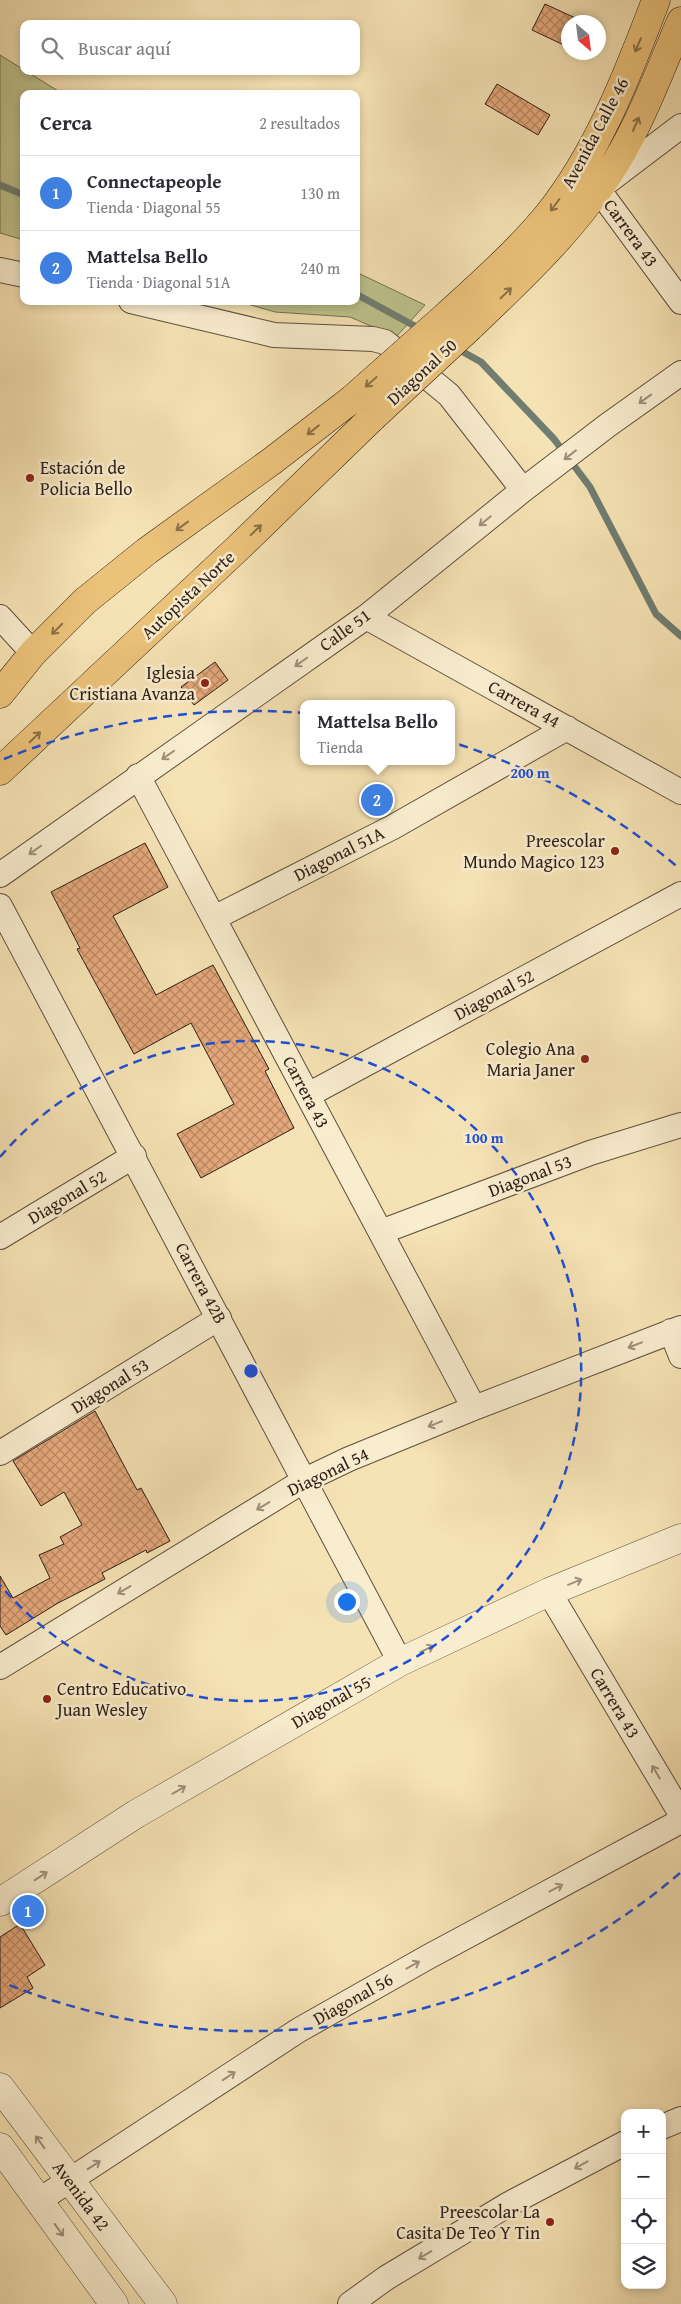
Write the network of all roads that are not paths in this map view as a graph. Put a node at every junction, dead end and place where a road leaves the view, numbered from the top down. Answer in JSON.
{"nodes":[{"id":1,"x":656,"y":0,"type":"edge"},
{"id":2,"x":681,"y":21,"type":"edge"},
{"id":3,"x":681,"y":126,"type":"edge"},
{"id":4,"x":598,"y":189,"type":"junction"},
{"id":5,"x":0,"y":270,"type":"edge"},
{"id":6,"x":20,"y":274,"type":"edge"},
{"id":7,"x":681,"y":302,"type":"edge"},
{"id":8,"x":149,"y":305,"type":"edge"},
{"id":9,"x":459,"y":321,"type":"junction"},
{"id":10,"x":681,"y":373,"type":"edge"},
{"id":11,"x":373,"y":417,"type":"joint"},
{"id":12,"x":523,"y":490,"type":"junction"},
{"id":13,"x":0,"y":617,"type":"edge"},
{"id":14,"x":366,"y":617,"type":"junction"},
{"id":15,"x":33,"y":653,"type":"junction"},
{"id":16,"x":0,"y":694,"type":"edge"},
{"id":17,"x":567,"y":728,"type":"junction"},
{"id":18,"x":0,"y":771,"type":"edge"},
{"id":19,"x":138,"y":776,"type":"junction"},
{"id":20,"x":681,"y":792,"type":"edge"},
{"id":21,"x":0,"y":875,"type":"edge"},
{"id":22,"x":681,"y":894,"type":"edge"},
{"id":23,"x":0,"y":906,"type":"edge"},
{"id":24,"x":214,"y":918,"type":"junction"},
{"id":25,"x":308,"y":1095,"type":"junction"},
{"id":26,"x":681,"y":1125,"type":"edge"},
{"id":27,"x":134,"y":1156,"type":"junction"},
{"id":28,"x":380,"y":1232,"type":"junction"},
{"id":29,"x":0,"y":1238,"type":"edge"},
{"id":30,"x":219,"y":1318,"type":"junction"},
{"id":31,"x":676,"y":1329,"type":"edge"},
{"id":32,"x":681,"y":1356,"type":"edge"},
{"id":33,"x":474,"y":1408,"type":"junction"},
{"id":34,"x":0,"y":1453,"type":"edge"},
{"id":35,"x":305,"y":1480,"type":"junction"},
{"id":36,"x":681,"y":1538,"type":"edge"},
{"id":37,"x":548,"y":1592,"type":"junction"},
{"id":38,"x":400,"y":1662,"type":"junction"},
{"id":39,"x":0,"y":1667,"type":"edge"},
{"id":40,"x":681,"y":1814,"type":"edge"},
{"id":41,"x":681,"y":1821,"type":"edge"},
{"id":42,"x":0,"y":1902,"type":"edge"},
{"id":43,"x":0,"y":2087,"type":"edge"},
{"id":44,"x":681,"y":2119,"type":"edge"},
{"id":45,"x":666,"y":2125,"type":"edge"},
{"id":46,"x":621,"y":2145,"type":"edge"},
{"id":47,"x":0,"y":2147,"type":"edge"},
{"id":48,"x":69,"y":2181,"type":"junction"},
{"id":49,"x":38,"y":2201,"type":"junction"},
{"id":50,"x":114,"y":2304,"type":"edge"},
{"id":51,"x":163,"y":2304,"type":"edge"},
{"id":52,"x":350,"y":2304,"type":"edge"}],
"edges":[{"from":1,"to":9,"type":"main road","name":"Avenida Calle 46","one_way":true},
{"from":4,"to":2,"type":"main road","name":"Avenida Calle 46","one_way":true},
{"from":3,"to":4,"type":"street"},
{"from":4,"to":7,"type":"street","name":"Carrera 43"},
{"from":9,"to":4,"type":"main road","name":"Avenida Calle 46","one_way":true},
{"from":5,"to":6,"type":"street"},
{"from":8,"to":12,"type":"street"},
{"from":9,"to":11,"type":"main road","name":"Diagonal 50","bridge":true},
{"from":9,"to":15,"type":"main road","name":"Diagonal 50","one_way":true,"bridge":true},
{"from":10,"to":12,"type":"street","name":"Calle 51","one_way":true},
{"from":18,"to":11,"type":"main road","name":"Autopista Norte","one_way":true},
{"from":12,"to":14,"type":"street","name":"Calle 51","one_way":true},
{"from":13,"to":15,"type":"street"},
{"from":14,"to":17,"type":"street","name":"Carrera 44"},
{"from":14,"to":19,"type":"street","name":"Calle 51","one_way":true},
{"from":15,"to":16,"type":"main road"},
{"from":17,"to":20,"type":"street","name":"Carrera 44"},
{"from":17,"to":24,"type":"street","name":"Diagonal 51A"},
{"from":19,"to":21,"type":"street","name":"Calle 51","one_way":true},
{"from":19,"to":24,"type":"street","name":"Carrera 43"},
{"from":22,"to":25,"type":"street","name":"Diagonal 52"},
{"from":23,"to":27,"type":"street","name":"Carrera 42B"},
{"from":24,"to":25,"type":"street","name":"Carrera 43"},
{"from":25,"to":28,"type":"street","name":"Carrera 43"},
{"from":26,"to":28,"type":"street","name":"Diagonal 53"},
{"from":27,"to":29,"type":"street","name":"Diagonal 52"},
{"from":27,"to":30,"type":"street","name":"Carrera 42B"},
{"from":28,"to":33,"type":"street","name":"Carrera 43"},
{"from":30,"to":34,"type":"street","name":"Diagonal 53"},
{"from":30,"to":35,"type":"street","name":"Carrera 42B"},
{"from":31,"to":32,"type":"street"},
{"from":31,"to":33,"type":"street","name":"Diagonal 54","one_way":true},
{"from":33,"to":35,"type":"street","name":"Diagonal 54","one_way":true},
{"from":35,"to":38,"type":"street","name":"Carrera 42B"},
{"from":35,"to":39,"type":"street","name":"Diagonal 54","one_way":true},
{"from":37,"to":36,"type":"street","name":"Diagonal 55","one_way":true},
{"from":38,"to":37,"type":"street","name":"Diagonal 55","one_way":true},
{"from":40,"to":37,"type":"street","name":"Carrera 43","one_way":true},
{"from":42,"to":38,"type":"street","name":"Diagonal 55","one_way":true},
{"from":48,"to":41,"type":"street","name":"Diagonal 56","one_way":true},
{"from":48,"to":43,"type":"street","name":"Avenida 42","one_way":true},
{"from":44,"to":45,"type":"street"},
{"from":46,"to":52,"type":"street","one_way":true},
{"from":47,"to":49,"type":"street","name":"Avenida 42"},
{"from":48,"to":49,"type":"street","name":"Diagonal 56"},
{"from":48,"to":51,"type":"street","name":"Avenida 42"},
{"from":49,"to":50,"type":"street","name":"Avenida 42","one_way":true}]}
